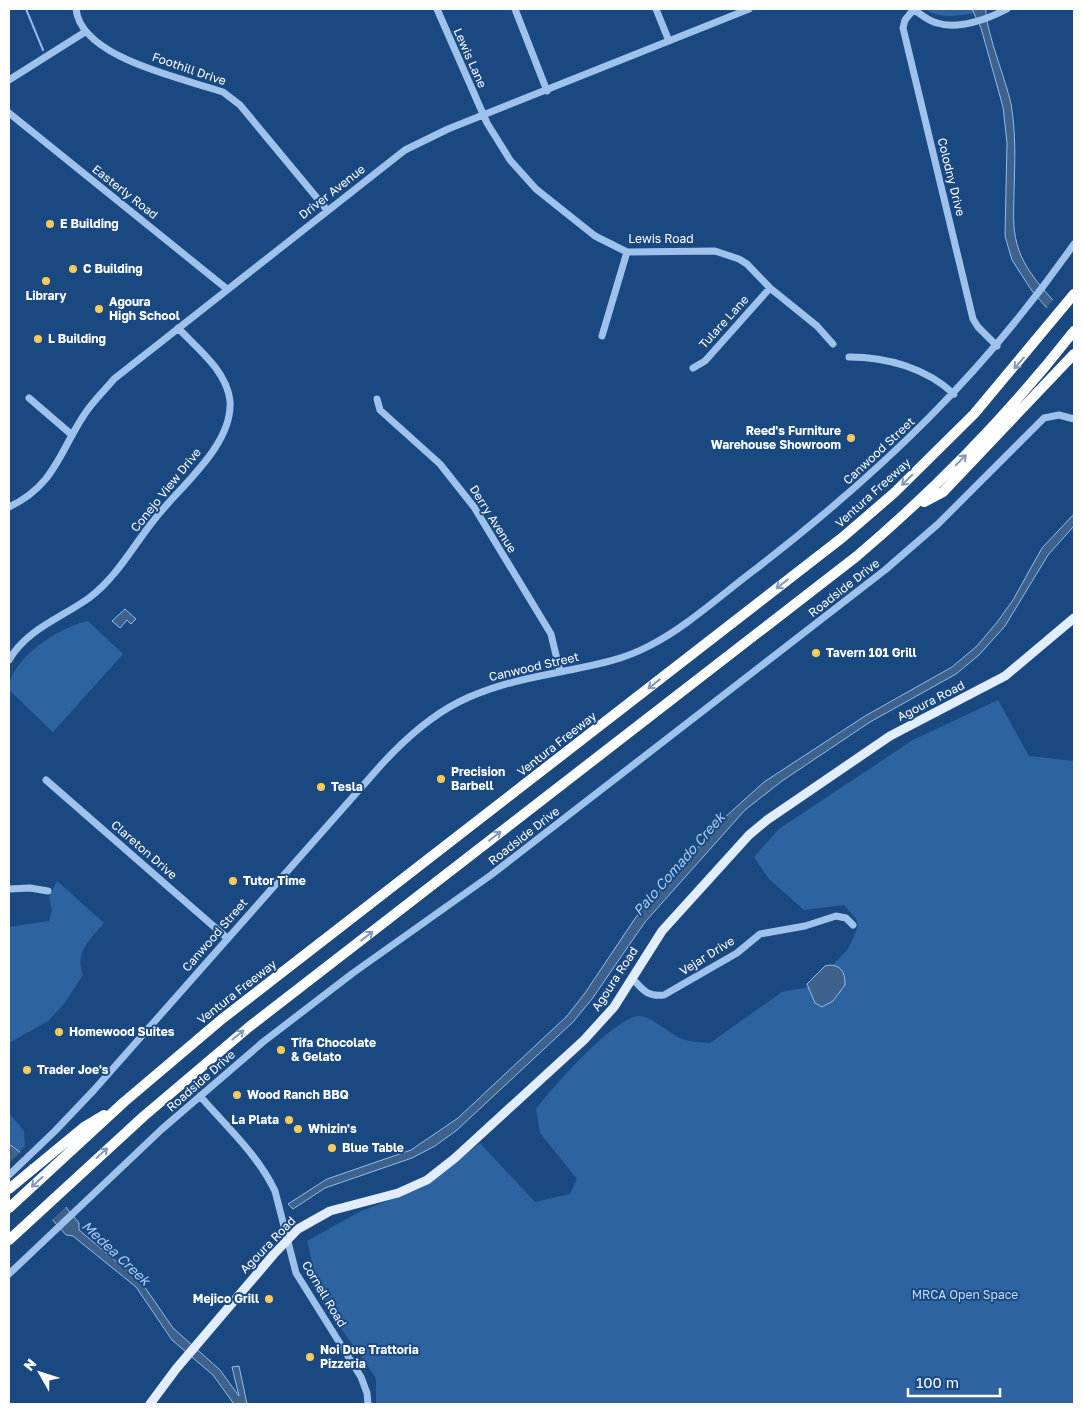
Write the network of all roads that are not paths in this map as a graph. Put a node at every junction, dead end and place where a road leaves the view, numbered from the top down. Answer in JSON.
{"nodes":[{"id":1,"x":76,"y":9,"type":"edge"},
{"id":2,"x":436,"y":9,"type":"edge"},
{"id":3,"x":515,"y":9,"type":"edge"},
{"id":4,"x":656,"y":9,"type":"edge"},
{"id":5,"x":750,"y":9,"type":"edge"},
{"id":6,"x":914,"y":9,"type":"edge"},
{"id":7,"x":1007,"y":9,"type":"edge"},
{"id":8,"x":85,"y":32,"type":"junction"},
{"id":9,"x":669,"y":41,"type":"junction"},
{"id":10,"x":9,"y":80,"type":"edge"},
{"id":11,"x":548,"y":90,"type":"junction"},
{"id":12,"x":9,"y":113,"type":"edge"},
{"id":13,"x":483,"y":116,"type":"junction"},
{"id":14,"x":327,"y":210,"type":"junction"},
{"id":15,"x":1074,"y":244,"type":"edge"},
{"id":16,"x":627,"y":252,"type":"junction"},
{"id":17,"x":770,"y":288,"type":"junction"},
{"id":18,"x":227,"y":289,"type":"junction"},
{"id":19,"x":1074,"y":294,"type":"edge"},
{"id":20,"x":178,"y":328,"type":"junction"},
{"id":21,"x":1074,"y":331,"type":"edge"},
{"id":22,"x":602,"y":336,"type":"dead end"},
{"id":23,"x":833,"y":344,"type":"dead end"},
{"id":24,"x":997,"y":346,"type":"junction"},
{"id":25,"x":1074,"y":354,"type":"edge"},
{"id":26,"x":849,"y":356,"type":"dead end"},
{"id":27,"x":693,"y":368,"type":"dead end"},
{"id":28,"x":954,"y":394,"type":"junction"},
{"id":29,"x":29,"y":398,"type":"dead end"},
{"id":30,"x":377,"y":399,"type":"dead end"},
{"id":31,"x":1074,"y":419,"type":"edge"},
{"id":32,"x":72,"y":435,"type":"junction"},
{"id":33,"x":9,"y":507,"type":"edge"},
{"id":34,"x":914,"y":507,"type":"junction"},
{"id":35,"x":1074,"y":618,"type":"edge"},
{"id":36,"x":9,"y":660,"type":"edge"},
{"id":37,"x":560,"y":672,"type":"junction"},
{"id":38,"x":46,"y":780,"type":"dead end"},
{"id":39,"x":9,"y":889,"type":"edge"},
{"id":40,"x":48,"y":891,"type":"dead end"},
{"id":41,"x":853,"y":925,"type":"dead end"},
{"id":42,"x":227,"y":938,"type":"junction"},
{"id":43,"x":632,"y":978,"type":"junction"},
{"id":44,"x":200,"y":1096,"type":"junction"},
{"id":45,"x":48,"y":1165,"type":"junction"},
{"id":46,"x":9,"y":1175,"type":"edge"},
{"id":47,"x":11,"y":1188,"type":"edge"},
{"id":48,"x":9,"y":1208,"type":"edge"},
{"id":49,"x":9,"y":1240,"type":"edge"},
{"id":50,"x":286,"y":1240,"type":"junction"},
{"id":51,"x":9,"y":1274,"type":"edge"},
{"id":52,"x":167,"y":1380,"type":"junction"},
{"id":53,"x":142,"y":1404,"type":"edge"},
{"id":54,"x":150,"y":1404,"type":"edge"},
{"id":55,"x":368,"y":1404,"type":"edge"}],
"edges":[{"from":1,"to":8,"type":"street","name":"Foothill Drive"},
{"from":2,"to":13,"type":"street","name":"Lewis Lane"},
{"from":3,"to":11,"type":"street"},
{"from":4,"to":9,"type":"street"},
{"from":5,"to":9,"type":"street","name":"Driver Avenue"},
{"from":6,"to":7,"type":"street"},
{"from":6,"to":24,"type":"street","name":"Colodny Drive"},
{"from":8,"to":10,"type":"street"},
{"from":8,"to":14,"type":"street","name":"Foothill Drive"},
{"from":9,"to":11,"type":"street","name":"Driver Avenue"},
{"from":11,"to":13,"type":"street","name":"Driver Avenue"},
{"from":12,"to":18,"type":"street","name":"Easterly Road"},
{"from":13,"to":14,"type":"street","name":"Driver Avenue"},
{"from":13,"to":16,"type":"street","name":"Lewis Road"},
{"from":14,"to":18,"type":"street","name":"Driver Avenue"},
{"from":15,"to":24,"type":"street","name":"Canwood Street"},
{"from":16,"to":17,"type":"street","name":"Lewis Road"},
{"from":16,"to":22,"type":"street"},
{"from":17,"to":23,"type":"street","name":"Lewis Road"},
{"from":17,"to":27,"type":"street","name":"Tulare Lane"},
{"from":18,"to":20,"type":"street","name":"Driver Avenue"},
{"from":19,"to":45,"type":"highway","name":"Ventura Freeway","one_way":true},
{"from":20,"to":32,"type":"street","name":"Driver Avenue"},
{"from":20,"to":36,"type":"street","name":"Conejo View Drive"},
{"from":34,"to":21,"type":"highway","one_way":true},
{"from":24,"to":28,"type":"street","name":"Canwood Street"},
{"from":25,"to":34,"type":"highway"},
{"from":26,"to":28,"type":"street"},
{"from":28,"to":37,"type":"street","name":"Canwood Street"},
{"from":29,"to":32,"type":"street"},
{"from":30,"to":37,"type":"street","name":"Derry Avenue"},
{"from":31,"to":44,"type":"street","name":"Roadside Drive"},
{"from":32,"to":33,"type":"street","name":"Driver Avenue"},
{"from":49,"to":34,"type":"highway","one_way":true},
{"from":35,"to":43,"type":"main road","name":"Agoura Road"},
{"from":37,"to":42,"type":"street","name":"Canwood Street"},
{"from":38,"to":42,"type":"street","name":"Clareton Drive"},
{"from":39,"to":40,"type":"street"},
{"from":41,"to":43,"type":"street","name":"Vejar Drive"},
{"from":42,"to":46,"type":"street","name":"Canwood Street"},
{"from":43,"to":50,"type":"main road","name":"Agoura Road"},
{"from":44,"to":50,"type":"street","name":"Cornell Road"},
{"from":44,"to":51,"type":"street","name":"Roadside Drive"},
{"from":45,"to":47,"type":"highway"},
{"from":45,"to":48,"type":"highway","name":"Ventura Freeway","one_way":true},
{"from":50,"to":52,"type":"main road","name":"Agoura Road"},
{"from":50,"to":55,"type":"street","name":"Cornell Road"},
{"from":52,"to":53,"type":"main road","name":"Agoura Road"},
{"from":52,"to":54,"type":"main road","name":"Agoura Road"}]}
